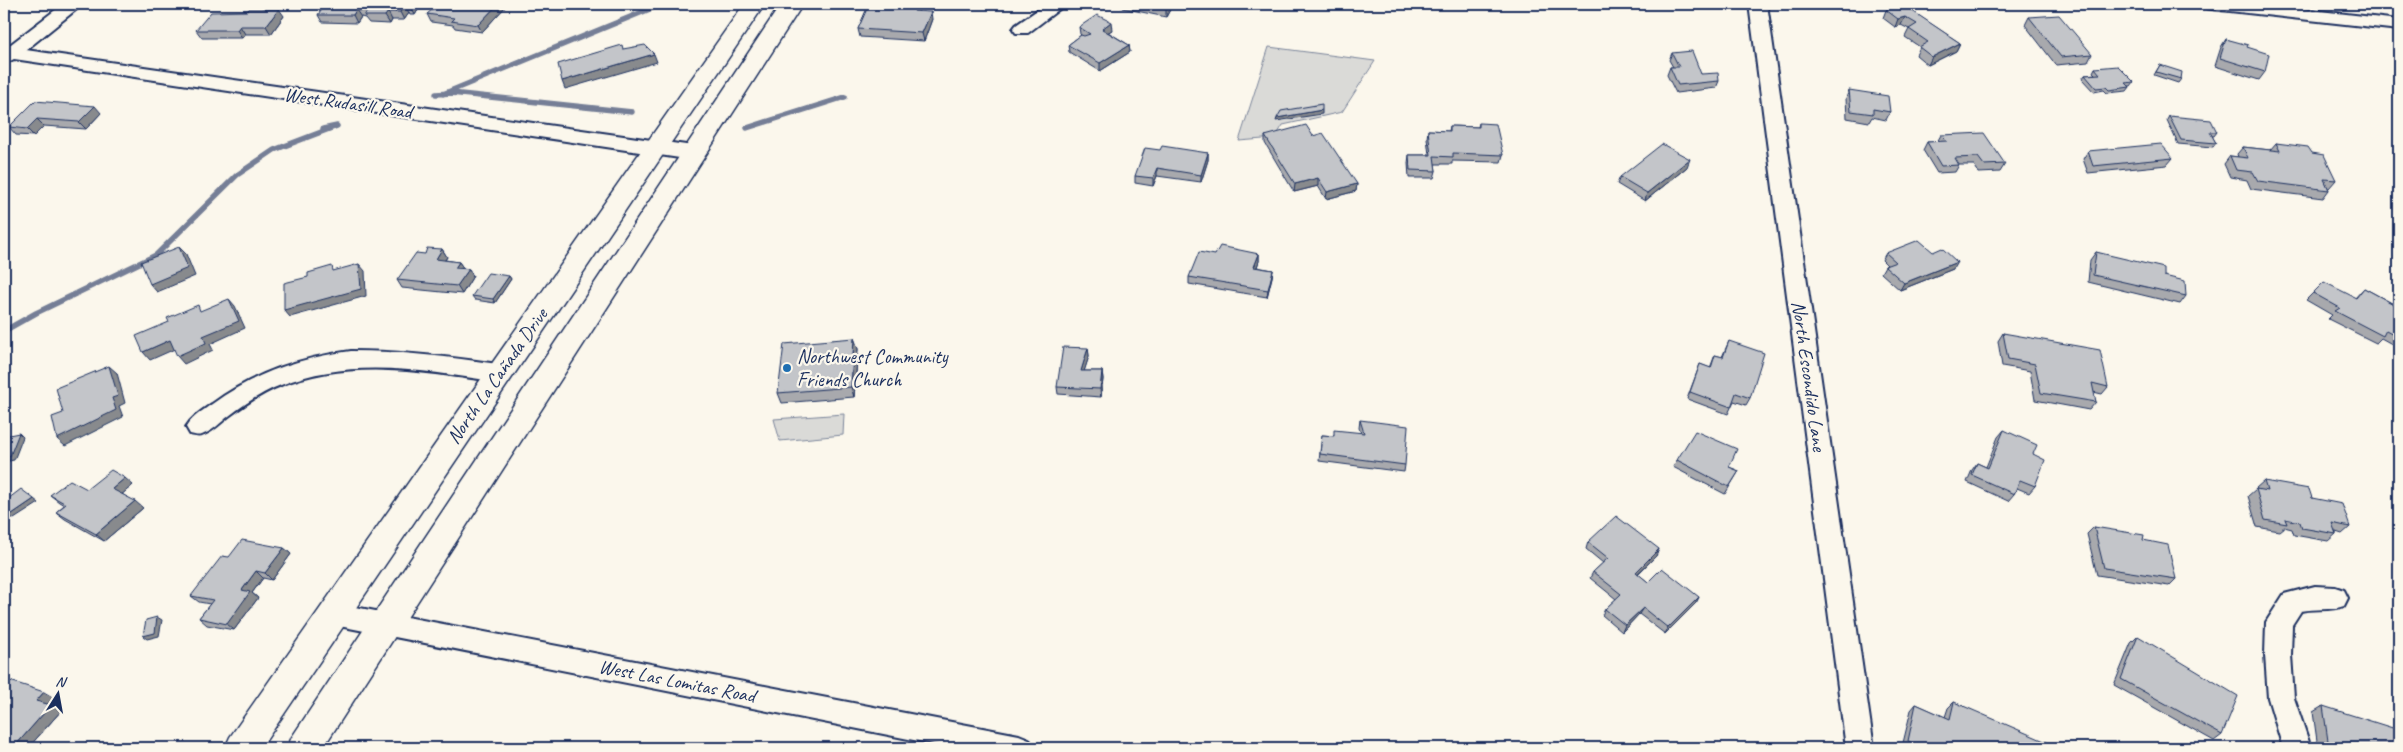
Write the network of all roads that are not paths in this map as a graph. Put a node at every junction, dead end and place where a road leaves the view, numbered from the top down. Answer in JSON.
{"nodes":[{"id":1,"x":74,"y":4,"type":"edge"},
{"id":2,"x":754,"y":4,"type":"edge"},
{"id":3,"x":792,"y":4,"type":"edge"},
{"id":4,"x":1057,"y":4,"type":"edge"},
{"id":5,"x":1758,"y":4,"type":"edge"},
{"id":6,"x":2212,"y":4,"type":"edge"},
{"id":7,"x":2399,"y":25,"type":"edge"},
{"id":8,"x":1022,"y":29,"type":"dead end"},
{"id":9,"x":6,"y":54,"type":"edge"},
{"id":10,"x":655,"y":147,"type":"junction"},
{"id":11,"x":693,"y":153,"type":"junction"},
{"id":12,"x":498,"y":373,"type":"junction"},
{"id":13,"x":198,"y":427,"type":"dead end"},
{"id":14,"x":2335,"y":598,"type":"dead end"},
{"id":15,"x":334,"y":614,"type":"junction"},
{"id":16,"x":385,"y":624,"type":"junction"},
{"id":17,"x":242,"y":748,"type":"edge"},
{"id":18,"x":304,"y":748,"type":"edge"},
{"id":19,"x":1019,"y":748,"type":"edge"},
{"id":20,"x":1860,"y":748,"type":"edge"},
{"id":21,"x":2297,"y":748,"type":"edge"}],
"edges":[{"from":1,"to":9,"type":"street"},
{"from":2,"to":10,"type":"main road","name":"North La Cañada Drive"},
{"from":3,"to":11,"type":"main road","name":"North La Cañada Drive"},
{"from":4,"to":8,"type":"street"},
{"from":5,"to":20,"type":"street","name":"North Escondido Lane"},
{"from":6,"to":7,"type":"street"},
{"from":9,"to":10,"type":"street","name":"West Rudasill Road"},
{"from":10,"to":11,"type":"street","name":"West Rudasill Road"},
{"from":10,"to":12,"type":"main road","name":"North La Cañada Drive"},
{"from":11,"to":16,"type":"main road","name":"North La Cañada Drive"},
{"from":12,"to":13,"type":"street"},
{"from":12,"to":15,"type":"main road","name":"North La Cañada Drive"},
{"from":14,"to":21,"type":"street"},
{"from":15,"to":16,"type":"street","name":"West Las Lomitas Road"},
{"from":15,"to":17,"type":"main road","name":"North La Cañada Drive"},
{"from":16,"to":18,"type":"main road","name":"North La Cañada Drive"},
{"from":16,"to":19,"type":"street","name":"West Las Lomitas Road"}]}
